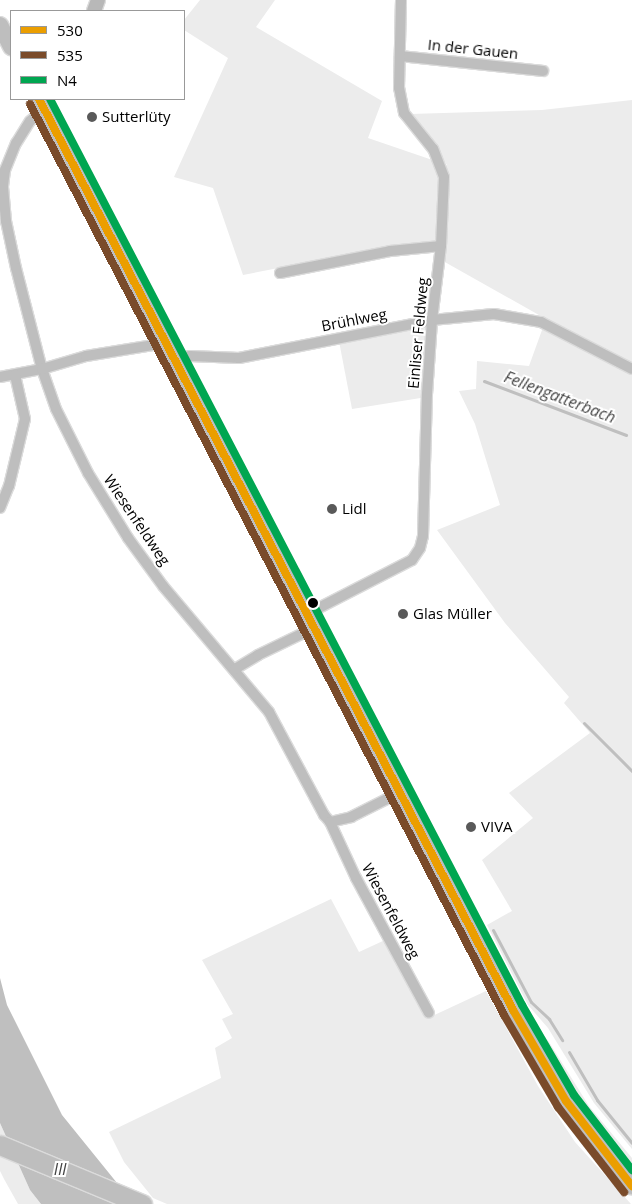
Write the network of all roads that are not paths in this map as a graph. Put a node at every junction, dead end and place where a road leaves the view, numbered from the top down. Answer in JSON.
{"nodes":[{"id":1,"x":401,"y":0,"type":"edge"},
{"id":2,"x":0,"y":25,"type":"edge"},
{"id":3,"x":10,"y":45,"type":"edge"},
{"id":4,"x":400,"y":56,"type":"junction"},
{"id":5,"x":544,"y":71,"type":"dead end"},
{"id":6,"x":41,"y":104,"type":"edge"},
{"id":7,"x":3,"y":169,"type":"edge"},
{"id":8,"x":3,"y":222,"type":"edge"},
{"id":9,"x":441,"y":246,"type":"junction"},
{"id":10,"x":280,"y":273,"type":"dead end"},
{"id":11,"x":432,"y":320,"type":"junction"},
{"id":12,"x":165,"y":343,"type":"junction"},
{"id":13,"x":174,"y":360,"type":"junction"},
{"id":14,"x":42,"y":369,"type":"junction"},
{"id":15,"x":632,"y":369,"type":"edge"},
{"id":16,"x":15,"y":375,"type":"junction"},
{"id":17,"x":0,"y":377,"type":"edge"},
{"id":18,"x":0,"y":508,"type":"edge"},
{"id":19,"x":310,"y":621,"type":"junction"},
{"id":20,"x":235,"y":669,"type":"junction"},
{"id":21,"x":399,"y":793,"type":"junction"},
{"id":22,"x":330,"y":822,"type":"junction"},
{"id":23,"x":430,"y":1013,"type":"dead end"},
{"id":24,"x":0,"y":1145,"type":"edge"},
{"id":25,"x":632,"y":1186,"type":"edge"},
{"id":26,"x":142,"y":1204,"type":"edge"}],
"edges":[{"from":1,"to":4,"type":"street","name":"Einliser Feldweg"},
{"from":2,"to":3,"type":"main road"},
{"from":4,"to":5,"type":"street","name":"In der Gauen"},
{"from":4,"to":9,"type":"street","name":"Einliser Feldweg"},
{"from":6,"to":7,"type":"street","name":"Wiesenfeldweg"},
{"from":6,"to":12,"type":"main road"},
{"from":7,"to":8,"type":"street","name":"Wiesenfeldweg"},
{"from":8,"to":14,"type":"street","name":"Wiesenfeldweg"},
{"from":9,"to":10,"type":"street"},
{"from":9,"to":11,"type":"street","name":"Einliser Feldweg"},
{"from":11,"to":13,"type":"street","name":"Brühlweg"},
{"from":11,"to":15,"type":"street","name":"Brühlweg"},
{"from":11,"to":19,"type":"street","name":"Einliser Feldweg"},
{"from":12,"to":13,"type":"main road"},
{"from":12,"to":14,"type":"street"},
{"from":13,"to":19,"type":"main road"},
{"from":14,"to":16,"type":"street"},
{"from":14,"to":20,"type":"street","name":"Wiesenfeldweg"},
{"from":16,"to":17,"type":"street"},
{"from":16,"to":18,"type":"street"},
{"from":19,"to":20,"type":"street"},
{"from":19,"to":21,"type":"main road"},
{"from":20,"to":22,"type":"street","name":"Wiesenfeldweg"},
{"from":21,"to":22,"type":"street"},
{"from":21,"to":25,"type":"main road"},
{"from":22,"to":23,"type":"street","name":"Wiesenfeldweg"},
{"from":24,"to":26,"type":"highway"}]}
